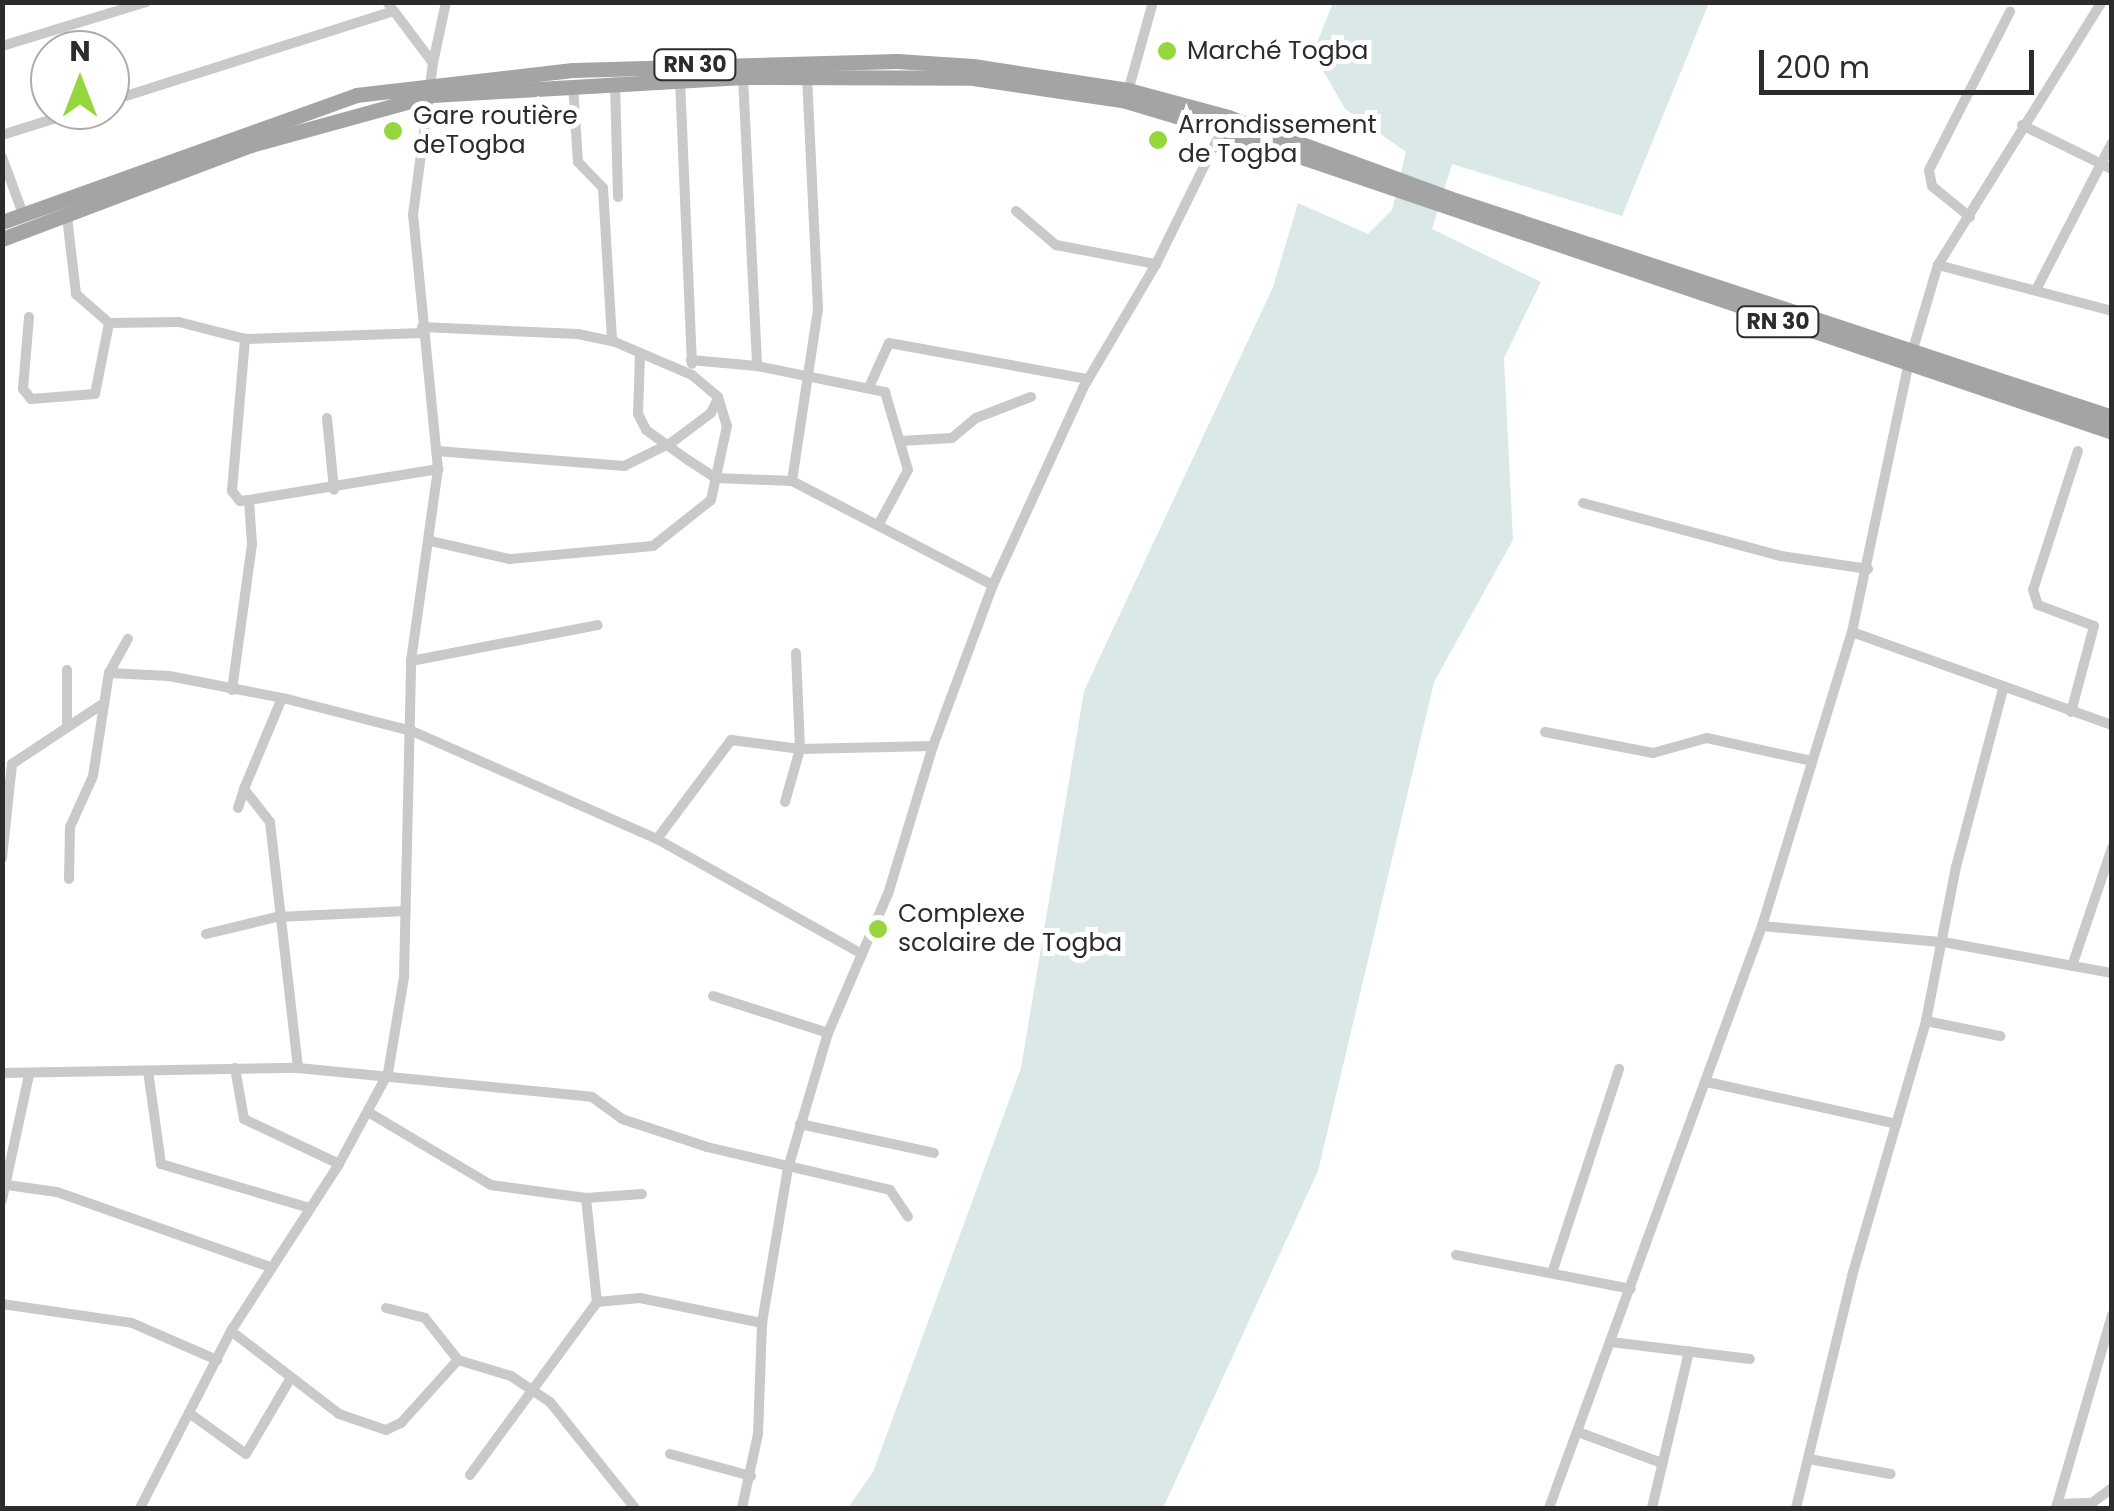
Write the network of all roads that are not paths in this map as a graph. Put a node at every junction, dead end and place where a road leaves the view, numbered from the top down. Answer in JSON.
{"nodes":[{"id":1,"x":146,"y":2,"type":"edge"},
{"id":2,"x":446,"y":2,"type":"edge"},
{"id":3,"x":1153,"y":2,"type":"edge"},
{"id":4,"x":2102,"y":2,"type":"edge"},
{"id":5,"x":390,"y":6,"type":"edge"},
{"id":6,"x":2010,"y":12,"type":"dead end"},
{"id":7,"x":2,"y":46,"type":"edge"},
{"id":8,"x":433,"y":63,"type":"junction"},
{"id":9,"x":807,"y":75,"type":"junction"},
{"id":10,"x":743,"y":76,"type":"junction"},
{"id":11,"x":680,"y":79,"type":"junction"},
{"id":12,"x":615,"y":82,"type":"junction"},
{"id":13,"x":573,"y":84,"type":"junction"},
{"id":14,"x":432,"y":89,"type":"junction"},
{"id":15,"x":130,"y":94,"type":"edge"},
{"id":16,"x":1127,"y":96,"type":"junction"},
{"id":17,"x":2022,"y":125,"type":"junction"},
{"id":18,"x":30,"y":126,"type":"edge"},
{"id":19,"x":1222,"y":130,"type":"junction"},
{"id":20,"x":2,"y":135,"type":"edge"},
{"id":21,"x":2112,"y":142,"type":"edge"},
{"id":22,"x":2,"y":157,"type":"edge"},
{"id":23,"x":2108,"y":165,"type":"edge"},
{"id":24,"x":1393,"y":185,"type":"junction"},
{"id":25,"x":618,"y":196,"type":"dead end"},
{"id":26,"x":1016,"y":211,"type":"dead end"},
{"id":27,"x":23,"y":214,"type":"junction"},
{"id":28,"x":67,"y":216,"type":"junction"},
{"id":29,"x":1970,"y":217,"type":"junction"},
{"id":30,"x":2,"y":222,"type":"edge"},
{"id":31,"x":2,"y":239,"type":"edge"},
{"id":32,"x":1156,"y":264,"type":"junction"},
{"id":33,"x":1938,"y":265,"type":"junction"},
{"id":34,"x":2037,"y":288,"type":"junction"},
{"id":35,"x":2112,"y":311,"type":"edge"},
{"id":36,"x":29,"y":317,"type":"dead end"},
{"id":37,"x":109,"y":323,"type":"junction"},
{"id":38,"x":422,"y":330,"type":"junction"},
{"id":39,"x":245,"y":339,"type":"junction"},
{"id":40,"x":612,"y":341,"type":"junction"},
{"id":41,"x":640,"y":354,"type":"junction"},
{"id":42,"x":1910,"y":359,"type":"junction"},
{"id":43,"x":692,"y":360,"type":"junction"},
{"id":44,"x":757,"y":366,"type":"junction"},
{"id":45,"x":692,"y":375,"type":"junction"},
{"id":46,"x":804,"y":376,"type":"junction"},
{"id":47,"x":1088,"y":379,"type":"junction"},
{"id":48,"x":870,"y":385,"type":"junction"},
{"id":49,"x":718,"y":397,"type":"junction"},
{"id":50,"x":1031,"y":397,"type":"dead end"},
{"id":51,"x":2112,"y":417,"type":"edge"},
{"id":52,"x":327,"y":418,"type":"dead end"},
{"id":53,"x":2112,"y":432,"type":"edge"},
{"id":54,"x":900,"y":440,"type":"junction"},
{"id":55,"x":671,"y":444,"type":"junction"},
{"id":56,"x":437,"y":451,"type":"junction"},
{"id":57,"x":2078,"y":451,"type":"dead end"},
{"id":58,"x":438,"y":469,"type":"junction"},
{"id":59,"x":716,"y":478,"type":"junction"},
{"id":60,"x":792,"y":482,"type":"junction"},
{"id":61,"x":334,"y":490,"type":"junction"},
{"id":62,"x":249,"y":500,"type":"junction"},
{"id":63,"x":1583,"y":503,"type":"dead end"},
{"id":64,"x":880,"y":522,"type":"junction"},
{"id":65,"x":431,"y":541,"type":"junction"},
{"id":66,"x":1868,"y":569,"type":"junction"},
{"id":67,"x":992,"y":585,"type":"junction"},
{"id":68,"x":598,"y":624,"type":"dead end"},
{"id":69,"x":1852,"y":632,"type":"junction"},
{"id":70,"x":128,"y":639,"type":"dead end"},
{"id":71,"x":796,"y":653,"type":"dead end"},
{"id":72,"x":411,"y":661,"type":"junction"},
{"id":73,"x":67,"y":670,"type":"dead end"},
{"id":74,"x":108,"y":673,"type":"junction"},
{"id":75,"x":2003,"y":689,"type":"junction"},
{"id":76,"x":232,"y":690,"type":"junction"},
{"id":77,"x":282,"y":698,"type":"junction"},
{"id":78,"x":104,"y":703,"type":"junction"},
{"id":79,"x":2072,"y":712,"type":"junction"},
{"id":80,"x":67,"y":724,"type":"junction"},
{"id":81,"x":2112,"y":726,"type":"edge"},
{"id":82,"x":412,"y":731,"type":"junction"},
{"id":83,"x":1544,"y":732,"type":"dead end"},
{"id":84,"x":933,"y":746,"type":"junction"},
{"id":85,"x":800,"y":749,"type":"junction"},
{"id":86,"x":1812,"y":761,"type":"junction"},
{"id":87,"x":5,"y":781,"type":"edge"},
{"id":88,"x":244,"y":789,"type":"junction"},
{"id":89,"x":785,"y":802,"type":"dead end"},
{"id":90,"x":238,"y":808,"type":"dead end"},
{"id":91,"x":657,"y":840,"type":"junction"},
{"id":92,"x":2112,"y":848,"type":"edge"},
{"id":93,"x":2,"y":858,"type":"edge"},
{"id":94,"x":69,"y":878,"type":"dead end"},
{"id":95,"x":406,"y":910,"type":"junction"},
{"id":96,"x":277,"y":917,"type":"junction"},
{"id":97,"x":1762,"y":926,"type":"junction"},
{"id":98,"x":206,"y":934,"type":"dead end"},
{"id":99,"x":1943,"y":942,"type":"junction"},
{"id":100,"x":862,"y":954,"type":"junction"},
{"id":101,"x":2072,"y":966,"type":"junction"},
{"id":102,"x":2112,"y":973,"type":"edge"},
{"id":103,"x":713,"y":996,"type":"dead end"},
{"id":104,"x":1926,"y":1021,"type":"junction"},
{"id":105,"x":828,"y":1032,"type":"junction"},
{"id":106,"x":2000,"y":1036,"type":"dead end"},
{"id":107,"x":236,"y":1068,"type":"junction"},
{"id":108,"x":298,"y":1068,"type":"junction"},
{"id":109,"x":1619,"y":1069,"type":"dead end"},
{"id":110,"x":148,"y":1071,"type":"junction"},
{"id":111,"x":2,"y":1073,"type":"edge"},
{"id":112,"x":388,"y":1073,"type":"junction"},
{"id":113,"x":29,"y":1075,"type":"junction"},
{"id":114,"x":1707,"y":1082,"type":"junction"},
{"id":115,"x":368,"y":1112,"type":"junction"},
{"id":116,"x":800,"y":1124,"type":"junction"},
{"id":117,"x":1896,"y":1124,"type":"junction"},
{"id":118,"x":934,"y":1153,"type":"dead end"},
{"id":119,"x":339,"y":1164,"type":"junction"},
{"id":120,"x":788,"y":1168,"type":"junction"},
{"id":121,"x":8,"y":1185,"type":"junction"},
{"id":122,"x":642,"y":1194,"type":"dead end"},
{"id":123,"x":586,"y":1198,"type":"junction"},
{"id":124,"x":2,"y":1200,"type":"edge"},
{"id":125,"x":310,"y":1208,"type":"junction"},
{"id":126,"x":908,"y":1218,"type":"dead end"},
{"id":127,"x":1456,"y":1255,"type":"dead end"},
{"id":128,"x":270,"y":1267,"type":"junction"},
{"id":129,"x":1552,"y":1274,"type":"junction"},
{"id":130,"x":1631,"y":1289,"type":"junction"},
{"id":131,"x":597,"y":1302,"type":"junction"},
{"id":132,"x":2,"y":1304,"type":"edge"},
{"id":133,"x":386,"y":1308,"type":"dead end"},
{"id":134,"x":2112,"y":1315,"type":"edge"},
{"id":135,"x":762,"y":1323,"type":"junction"},
{"id":136,"x":232,"y":1331,"type":"junction"},
{"id":137,"x":1612,"y":1342,"type":"junction"},
{"id":138,"x":1688,"y":1352,"type":"junction"},
{"id":139,"x":1750,"y":1359,"type":"dead end"},
{"id":140,"x":217,"y":1360,"type":"junction"},
{"id":141,"x":458,"y":1360,"type":"junction"},
{"id":142,"x":289,"y":1381,"type":"junction"},
{"id":143,"x":530,"y":1392,"type":"junction"},
{"id":144,"x":189,"y":1413,"type":"junction"},
{"id":145,"x":1578,"y":1432,"type":"junction"},
{"id":146,"x":670,"y":1454,"type":"dead end"},
{"id":147,"x":1809,"y":1459,"type":"junction"},
{"id":148,"x":1662,"y":1463,"type":"junction"},
{"id":149,"x":1892,"y":1474,"type":"dead end"},
{"id":150,"x":470,"y":1475,"type":"dead end"},
{"id":151,"x":750,"y":1476,"type":"junction"},
{"id":152,"x":2112,"y":1488,"type":"edge"},
{"id":153,"x":2057,"y":1506,"type":"edge"},
{"id":154,"x":140,"y":1508,"type":"edge"},
{"id":155,"x":635,"y":1508,"type":"edge"},
{"id":156,"x":742,"y":1508,"type":"edge"},
{"id":157,"x":1548,"y":1508,"type":"edge"},
{"id":158,"x":1652,"y":1508,"type":"edge"},
{"id":159,"x":1796,"y":1508,"type":"edge"}],
"edges":[{"from":1,"to":7,"type":"street"},
{"from":2,"to":8,"type":"street"},
{"from":3,"to":16,"type":"street"},
{"from":4,"to":17,"type":"street"},
{"from":5,"to":8,"type":"street"},
{"from":5,"to":15,"type":"street"},
{"from":6,"to":29,"type":"street"},
{"from":8,"to":14,"type":"street"},
{"from":9,"to":10,"type":"main road","number":"RN 30"},
{"from":9,"to":16,"type":"main road","number":"RN 30"},
{"from":9,"to":46,"type":"street"},
{"from":10,"to":11,"type":"main road","number":"RN 30"},
{"from":10,"to":44,"type":"street"},
{"from":11,"to":12,"type":"main road","number":"RN 30"},
{"from":11,"to":43,"type":"street"},
{"from":12,"to":13,"type":"main road","number":"RN 30"},
{"from":12,"to":25,"type":"street"},
{"from":13,"to":14,"type":"main road","number":"RN 30"},
{"from":13,"to":40,"type":"street"},
{"from":14,"to":16,"type":"main road","name":"RN 30","number":"RN 30"},
{"from":14,"to":27,"type":"main road","name":"RN 30","number":"RN 30"},
{"from":14,"to":28,"type":"main road","number":"RN 30"},
{"from":14,"to":38,"type":"street"},
{"from":16,"to":19,"type":"main road","number":"RN 30"},
{"from":16,"to":24,"type":"main road","name":"RN 30","number":"RN 30"},
{"from":17,"to":23,"type":"street"},
{"from":17,"to":29,"type":"street"},
{"from":18,"to":20,"type":"street"},
{"from":19,"to":24,"type":"main road","number":"RN 30"},
{"from":19,"to":32,"type":"street"},
{"from":21,"to":23,"type":"street"},
{"from":22,"to":27,"type":"street"},
{"from":23,"to":34,"type":"street"},
{"from":24,"to":42,"type":"main road","name":"RN 30","number":"RN 30"},
{"from":26,"to":32,"type":"street"},
{"from":27,"to":30,"type":"main road","name":"RN 30","number":"RN 30"},
{"from":28,"to":31,"type":"main road","number":"RN 30"},
{"from":28,"to":37,"type":"street"},
{"from":29,"to":33,"type":"street"},
{"from":32,"to":47,"type":"street"},
{"from":33,"to":34,"type":"street"},
{"from":33,"to":42,"type":"street"},
{"from":34,"to":35,"type":"street"},
{"from":36,"to":37,"type":"street"},
{"from":37,"to":39,"type":"street"},
{"from":38,"to":39,"type":"street"},
{"from":38,"to":40,"type":"street"},
{"from":38,"to":56,"type":"street"},
{"from":39,"to":62,"type":"street"},
{"from":40,"to":41,"type":"street"},
{"from":41,"to":45,"type":"street"},
{"from":41,"to":55,"type":"street"},
{"from":42,"to":51,"type":"main road","number":"RN 30"},
{"from":42,"to":53,"type":"main road","number":"RN 30"},
{"from":42,"to":66,"type":"street"},
{"from":43,"to":44,"type":"street"},
{"from":43,"to":45,"type":"street"},
{"from":44,"to":46,"type":"street"},
{"from":45,"to":49,"type":"street"},
{"from":46,"to":48,"type":"street"},
{"from":46,"to":60,"type":"street"},
{"from":47,"to":48,"type":"street"},
{"from":47,"to":67,"type":"street"},
{"from":48,"to":54,"type":"street"},
{"from":49,"to":55,"type":"street"},
{"from":49,"to":59,"type":"street"},
{"from":50,"to":54,"type":"street"},
{"from":52,"to":61,"type":"street"},
{"from":54,"to":64,"type":"street"},
{"from":55,"to":56,"type":"street"},
{"from":55,"to":59,"type":"street"},
{"from":56,"to":58,"type":"street"},
{"from":57,"to":79,"type":"street"},
{"from":58,"to":61,"type":"street"},
{"from":58,"to":65,"type":"street"},
{"from":59,"to":60,"type":"street"},
{"from":59,"to":65,"type":"street"},
{"from":60,"to":64,"type":"street"},
{"from":61,"to":62,"type":"street"},
{"from":62,"to":76,"type":"street"},
{"from":63,"to":66,"type":"street"},
{"from":64,"to":67,"type":"street"},
{"from":65,"to":72,"type":"street"},
{"from":66,"to":69,"type":"street"},
{"from":67,"to":84,"type":"street"},
{"from":68,"to":72,"type":"street"},
{"from":69,"to":75,"type":"street"},
{"from":69,"to":86,"type":"street"},
{"from":70,"to":74,"type":"street"},
{"from":71,"to":85,"type":"street"},
{"from":72,"to":82,"type":"street"},
{"from":73,"to":80,"type":"street"},
{"from":74,"to":76,"type":"street"},
{"from":74,"to":78,"type":"street"},
{"from":75,"to":79,"type":"street"},
{"from":75,"to":99,"type":"street"},
{"from":76,"to":77,"type":"street"},
{"from":77,"to":82,"type":"street"},
{"from":77,"to":88,"type":"street"},
{"from":78,"to":80,"type":"street"},
{"from":78,"to":94,"type":"street"},
{"from":79,"to":81,"type":"street"},
{"from":80,"to":87,"type":"street"},
{"from":82,"to":91,"type":"street"},
{"from":82,"to":95,"type":"street"},
{"from":83,"to":86,"type":"street"},
{"from":84,"to":85,"type":"street"},
{"from":84,"to":100,"type":"street"},
{"from":85,"to":89,"type":"street"},
{"from":85,"to":91,"type":"street"},
{"from":86,"to":97,"type":"street"},
{"from":87,"to":93,"type":"street"},
{"from":88,"to":90,"type":"street"},
{"from":88,"to":96,"type":"street"},
{"from":91,"to":100,"type":"street"},
{"from":92,"to":101,"type":"street"},
{"from":95,"to":96,"type":"street"},
{"from":95,"to":112,"type":"street"},
{"from":96,"to":98,"type":"street"},
{"from":96,"to":108,"type":"street"},
{"from":97,"to":99,"type":"street"},
{"from":97,"to":114,"type":"street"},
{"from":99,"to":101,"type":"street"},
{"from":99,"to":104,"type":"street"},
{"from":100,"to":105,"type":"street"},
{"from":101,"to":102,"type":"street"},
{"from":103,"to":105,"type":"street"},
{"from":104,"to":106,"type":"street"},
{"from":104,"to":117,"type":"street"},
{"from":105,"to":116,"type":"street"},
{"from":107,"to":108,"type":"street"},
{"from":107,"to":110,"type":"street"},
{"from":107,"to":119,"type":"street"},
{"from":108,"to":112,"type":"street"},
{"from":109,"to":129,"type":"street"},
{"from":110,"to":113,"type":"street"},
{"from":110,"to":125,"type":"street"},
{"from":111,"to":113,"type":"street"},
{"from":112,"to":115,"type":"street"},
{"from":112,"to":120,"type":"street"},
{"from":113,"to":121,"type":"street"},
{"from":114,"to":117,"type":"street"},
{"from":114,"to":130,"type":"street"},
{"from":115,"to":119,"type":"street"},
{"from":115,"to":123,"type":"street"},
{"from":116,"to":118,"type":"street"},
{"from":116,"to":120,"type":"street"},
{"from":117,"to":147,"type":"street"},
{"from":119,"to":125,"type":"street"},
{"from":120,"to":126,"type":"street"},
{"from":120,"to":135,"type":"street"},
{"from":121,"to":124,"type":"street"},
{"from":121,"to":128,"type":"street"},
{"from":122,"to":123,"type":"street"},
{"from":123,"to":131,"type":"street"},
{"from":125,"to":128,"type":"street"},
{"from":127,"to":129,"type":"street"},
{"from":128,"to":136,"type":"street"},
{"from":129,"to":130,"type":"street"},
{"from":130,"to":137,"type":"street"},
{"from":131,"to":135,"type":"street"},
{"from":131,"to":143,"type":"street"},
{"from":132,"to":140,"type":"street"},
{"from":133,"to":141,"type":"street"},
{"from":134,"to":153,"type":"street"},
{"from":135,"to":151,"type":"street"},
{"from":136,"to":140,"type":"street"},
{"from":136,"to":142,"type":"street"},
{"from":137,"to":138,"type":"street"},
{"from":137,"to":145,"type":"street"},
{"from":138,"to":139,"type":"street"},
{"from":138,"to":148,"type":"street"},
{"from":140,"to":144,"type":"street"},
{"from":141,"to":142,"type":"street"},
{"from":141,"to":143,"type":"street"},
{"from":142,"to":144,"type":"street"},
{"from":143,"to":150,"type":"street"},
{"from":143,"to":155,"type":"street"},
{"from":144,"to":154,"type":"street"},
{"from":145,"to":148,"type":"street"},
{"from":145,"to":157,"type":"street"},
{"from":146,"to":151,"type":"street"},
{"from":147,"to":149,"type":"street"},
{"from":147,"to":159,"type":"street"},
{"from":148,"to":158,"type":"street"},
{"from":151,"to":156,"type":"street"},
{"from":152,"to":153,"type":"street"}]}
